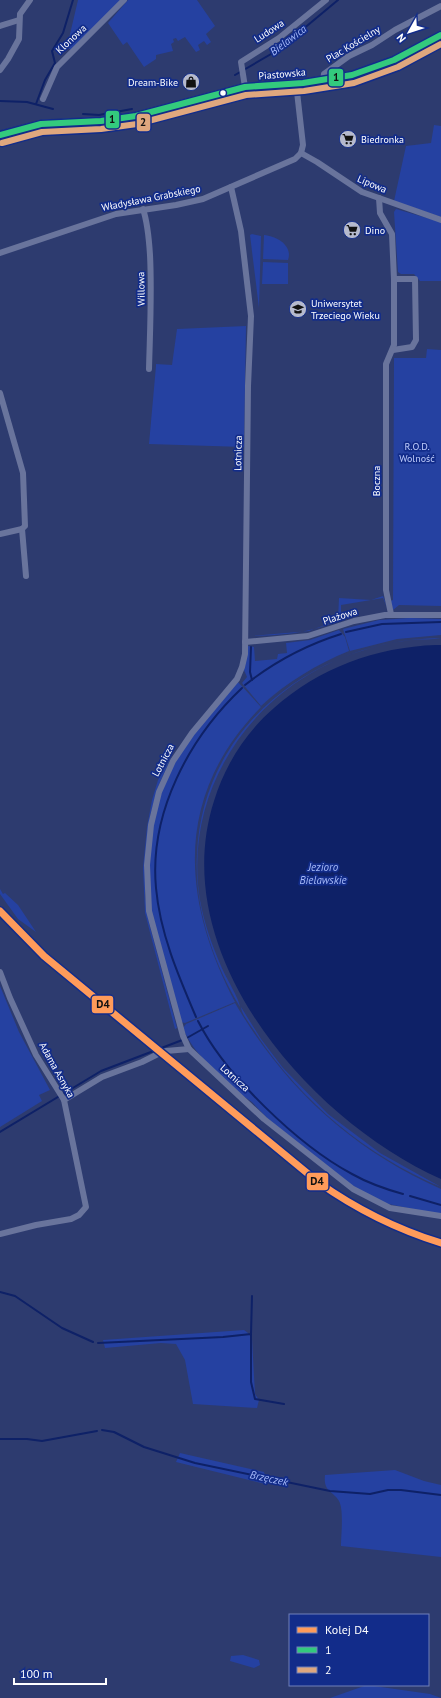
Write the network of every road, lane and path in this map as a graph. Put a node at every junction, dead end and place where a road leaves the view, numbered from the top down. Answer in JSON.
{"nodes":[{"id":1,"x":30,"y":0,"type":"edge"},
{"id":2,"x":124,"y":0,"type":"edge"},
{"id":3,"x":326,"y":0,"type":"edge"},
{"id":4,"x":441,"y":6,"type":"edge"},
{"id":5,"x":19,"y":20,"type":"junction"},
{"id":6,"x":0,"y":26,"type":"edge"},
{"id":7,"x":441,"y":35,"type":"edge"},
{"id":8,"x":0,"y":70,"type":"edge"},
{"id":9,"x":323,"y":80,"type":"junction"},
{"id":10,"x":296,"y":83,"type":"junction"},
{"id":11,"x":245,"y":87,"type":"junction"},
{"id":12,"x":43,"y":98,"type":"dead end"},
{"id":13,"x":0,"y":135,"type":"edge"},
{"id":14,"x":301,"y":153,"type":"junction"},
{"id":15,"x":231,"y":187,"type":"junction"},
{"id":16,"x":379,"y":198,"type":"junction"},
{"id":17,"x":143,"y":209,"type":"junction"},
{"id":18,"x":441,"y":220,"type":"edge"},
{"id":19,"x":0,"y":253,"type":"edge"},
{"id":20,"x":394,"y":279,"type":"junction"},
{"id":21,"x":393,"y":350,"type":"junction"},
{"id":22,"x":149,"y":369,"type":"dead end"},
{"id":23,"x":0,"y":393,"type":"edge"},
{"id":24,"x":22,"y":529,"type":"junction"},
{"id":25,"x":0,"y":534,"type":"edge"},
{"id":26,"x":26,"y":576,"type":"dead end"},
{"id":27,"x":391,"y":614,"type":"junction"},
{"id":28,"x":441,"y":615,"type":"edge"},
{"id":29,"x":245,"y":642,"type":"junction"},
{"id":30,"x":0,"y":972,"type":"edge"},
{"id":31,"x":188,"y":1047,"type":"junction"},
{"id":32,"x":62,"y":1097,"type":"junction"},
{"id":33,"x":441,"y":1216,"type":"edge"},
{"id":34,"x":0,"y":1234,"type":"edge"}],
"edges":[{"from":1,"to":5,"type":"street"},
{"from":2,"to":12,"type":"street","name":"Klonowa"},
{"from":3,"to":11,"type":"street","name":"Ludowa"},
{"from":4,"to":9,"type":"street","name":"Plac Kościelny"},
{"from":5,"to":6,"type":"street"},
{"from":5,"to":8,"type":"street"},
{"from":7,"to":9,"type":"main road","name":"Piastowska"},
{"from":9,"to":10,"type":"main road","name":"Piastowska"},
{"from":10,"to":11,"type":"main road","name":"Piastowska"},
{"from":10,"to":14,"type":"street"},
{"from":11,"to":13,"type":"main road","name":"Piastowska"},
{"from":14,"to":15,"type":"street","name":"Władysława Grabskiego"},
{"from":14,"to":16,"type":"street","name":"Lipowa"},
{"from":15,"to":17,"type":"street","name":"Władysława Grabskiego"},
{"from":15,"to":29,"type":"street","name":"Lotnicza"},
{"from":16,"to":18,"type":"street","name":"Lipowa"},
{"from":16,"to":20,"type":"street","name":"Boczna"},
{"from":17,"to":19,"type":"street","name":"Władysława Grabskiego"},
{"from":17,"to":22,"type":"street","name":"Willowa"},
{"from":20,"to":21,"type":"street","name":"Boczna"},
{"from":20,"to":21,"type":"street"},
{"from":21,"to":27,"type":"street","name":"Boczna"},
{"from":23,"to":24,"type":"street"},
{"from":24,"to":25,"type":"street"},
{"from":24,"to":26,"type":"street"},
{"from":27,"to":28,"type":"street","name":"Plażowa"},
{"from":27,"to":29,"type":"street","name":"Plażowa"},
{"from":29,"to":31,"type":"street","name":"Lotnicza"},
{"from":30,"to":32,"type":"street","name":"Adama Asnyka"},
{"from":31,"to":32,"type":"street"},
{"from":31,"to":33,"type":"street","name":"Lotnicza"},
{"from":32,"to":34,"type":"street","name":"Adama Asnyka"}]}
